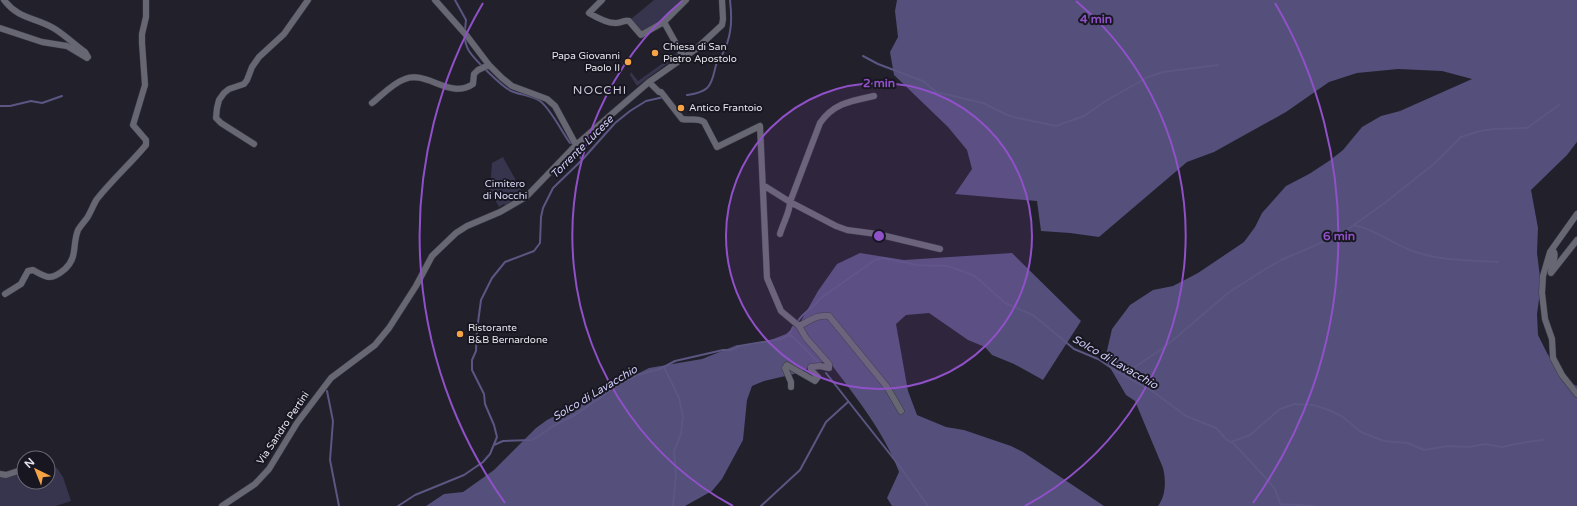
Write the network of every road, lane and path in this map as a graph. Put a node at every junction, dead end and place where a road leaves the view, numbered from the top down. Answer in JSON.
{"nodes":[{"id":1,"x":4,"y":0,"type":"edge"},
{"id":2,"x":146,"y":0,"type":"edge"},
{"id":3,"x":308,"y":0,"type":"edge"},
{"id":4,"x":435,"y":0,"type":"edge"},
{"id":5,"x":602,"y":0,"type":"edge"},
{"id":6,"x":686,"y":0,"type":"edge"},
{"id":7,"x":722,"y":0,"type":"edge"},
{"id":8,"x":664,"y":22,"type":"junction"},
{"id":9,"x":0,"y":28,"type":"edge"},
{"id":10,"x":684,"y":58,"type":"junction"},
{"id":11,"x":489,"y":65,"type":"junction"},
{"id":12,"x":649,"y":82,"type":"junction"},
{"id":13,"x":874,"y":96,"type":"dead end"},
{"id":14,"x":372,"y":103,"type":"dead end"},
{"id":15,"x":254,"y":144,"type":"dead end"},
{"id":16,"x":576,"y":145,"type":"junction"},
{"id":17,"x":762,"y":185,"type":"junction"},
{"id":18,"x":790,"y":202,"type":"junction"},
{"id":19,"x":1577,"y":214,"type":"edge"},
{"id":20,"x":780,"y":234,"type":"dead end"},
{"id":21,"x":1577,"y":240,"type":"edge"},
{"id":22,"x":940,"y":249,"type":"dead end"},
{"id":23,"x":1552,"y":252,"type":"junction"},
{"id":24,"x":5,"y":294,"type":"dead end"},
{"id":25,"x":799,"y":326,"type":"junction"},
{"id":26,"x":791,"y":386,"type":"dead end"},
{"id":27,"x":1577,"y":394,"type":"edge"},
{"id":28,"x":901,"y":411,"type":"dead end"},
{"id":29,"x":16,"y":472,"type":"edge"},
{"id":30,"x":0,"y":474,"type":"edge"},
{"id":31,"x":222,"y":506,"type":"edge"}],
"edges":[{"from":1,"to":9,"type":"street"},
{"from":2,"to":24,"type":"street"},
{"from":3,"to":15,"type":"street"},
{"from":4,"to":11,"type":"street"},
{"from":5,"to":8,"type":"street"},
{"from":6,"to":8,"type":"street"},
{"from":7,"to":10,"type":"street","name":"Via Sandro Pertini"},
{"from":8,"to":10,"type":"street"},
{"from":10,"to":12,"type":"street","name":"Via Sandro Pertini"},
{"from":11,"to":14,"type":"street"},
{"from":11,"to":16,"type":"street"},
{"from":12,"to":16,"type":"street","name":"Via Sandro Pertini"},
{"from":12,"to":17,"type":"street"},
{"from":13,"to":18,"type":"street"},
{"from":16,"to":31,"type":"street","name":"Via Sandro Pertini"},
{"from":17,"to":18,"type":"street"},
{"from":17,"to":25,"type":"street"},
{"from":18,"to":20,"type":"street"},
{"from":18,"to":22,"type":"street"},
{"from":19,"to":23,"type":"street"},
{"from":21,"to":23,"type":"street"},
{"from":23,"to":27,"type":"street"},
{"from":25,"to":26,"type":"street"},
{"from":25,"to":28,"type":"street"},
{"from":29,"to":30,"type":"street"}]}
